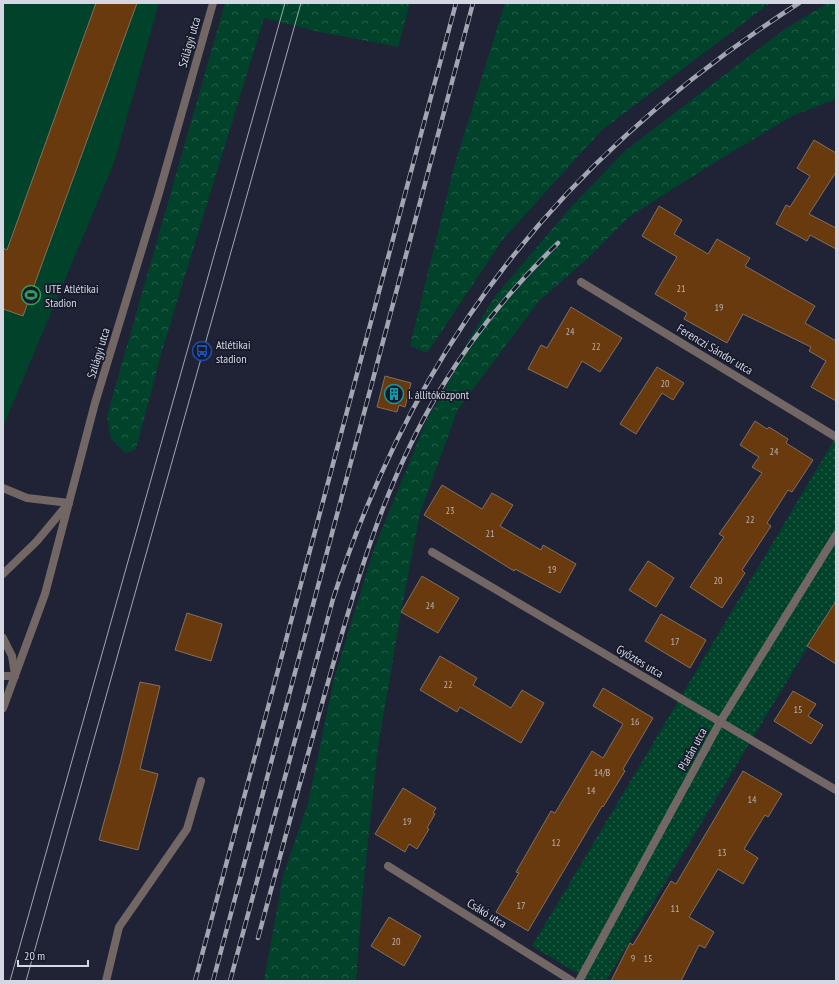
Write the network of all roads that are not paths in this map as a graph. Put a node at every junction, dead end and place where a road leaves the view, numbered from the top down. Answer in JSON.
{"nodes":[{"id":1,"x":213,"y":3,"type":"edge"},
{"id":2,"x":581,"y":282,"type":"dead end"},
{"id":3,"x":836,"y":436,"type":"edge"},
{"id":4,"x":3,"y":488,"type":"edge"},
{"id":5,"x":69,"y":503,"type":"junction"},
{"id":6,"x":836,"y":535,"type":"edge"},
{"id":7,"x":432,"y":552,"type":"dead end"},
{"id":8,"x":3,"y":574,"type":"edge"},
{"id":9,"x":3,"y":638,"type":"edge"},
{"id":10,"x":3,"y":676,"type":"edge"},
{"id":11,"x":15,"y":676,"type":"junction"},
{"id":12,"x":3,"y":708,"type":"edge"},
{"id":13,"x":720,"y":722,"type":"junction"},
{"id":14,"x":201,"y":781,"type":"dead end"},
{"id":15,"x":836,"y":790,"type":"edge"},
{"id":16,"x":388,"y":866,"type":"dead end"},
{"id":17,"x":106,"y":981,"type":"edge"},
{"id":18,"x":572,"y":981,"type":"edge"},
{"id":19,"x":579,"y":981,"type":"edge"}],
"edges":[{"from":1,"to":5,"type":"street","name":"Szilágyi utca"},
{"from":2,"to":3,"type":"street","name":"Ferenczi Sándor utca"},
{"from":4,"to":5,"type":"street"},
{"from":5,"to":8,"type":"street"},
{"from":5,"to":11,"type":"street","name":"Szilágyi utca"},
{"from":6,"to":13,"type":"street","name":"Platán utca"},
{"from":7,"to":13,"type":"street","name":"Győztes utca"},
{"from":9,"to":11,"type":"street"},
{"from":10,"to":11,"type":"street"},
{"from":11,"to":12,"type":"street","name":"Szilágyi utca"},
{"from":13,"to":15,"type":"street","name":"Győztes utca"},
{"from":13,"to":19,"type":"street","name":"Platán utca"},
{"from":14,"to":17,"type":"street"},
{"from":16,"to":18,"type":"street","name":"Csákó utca"}]}
